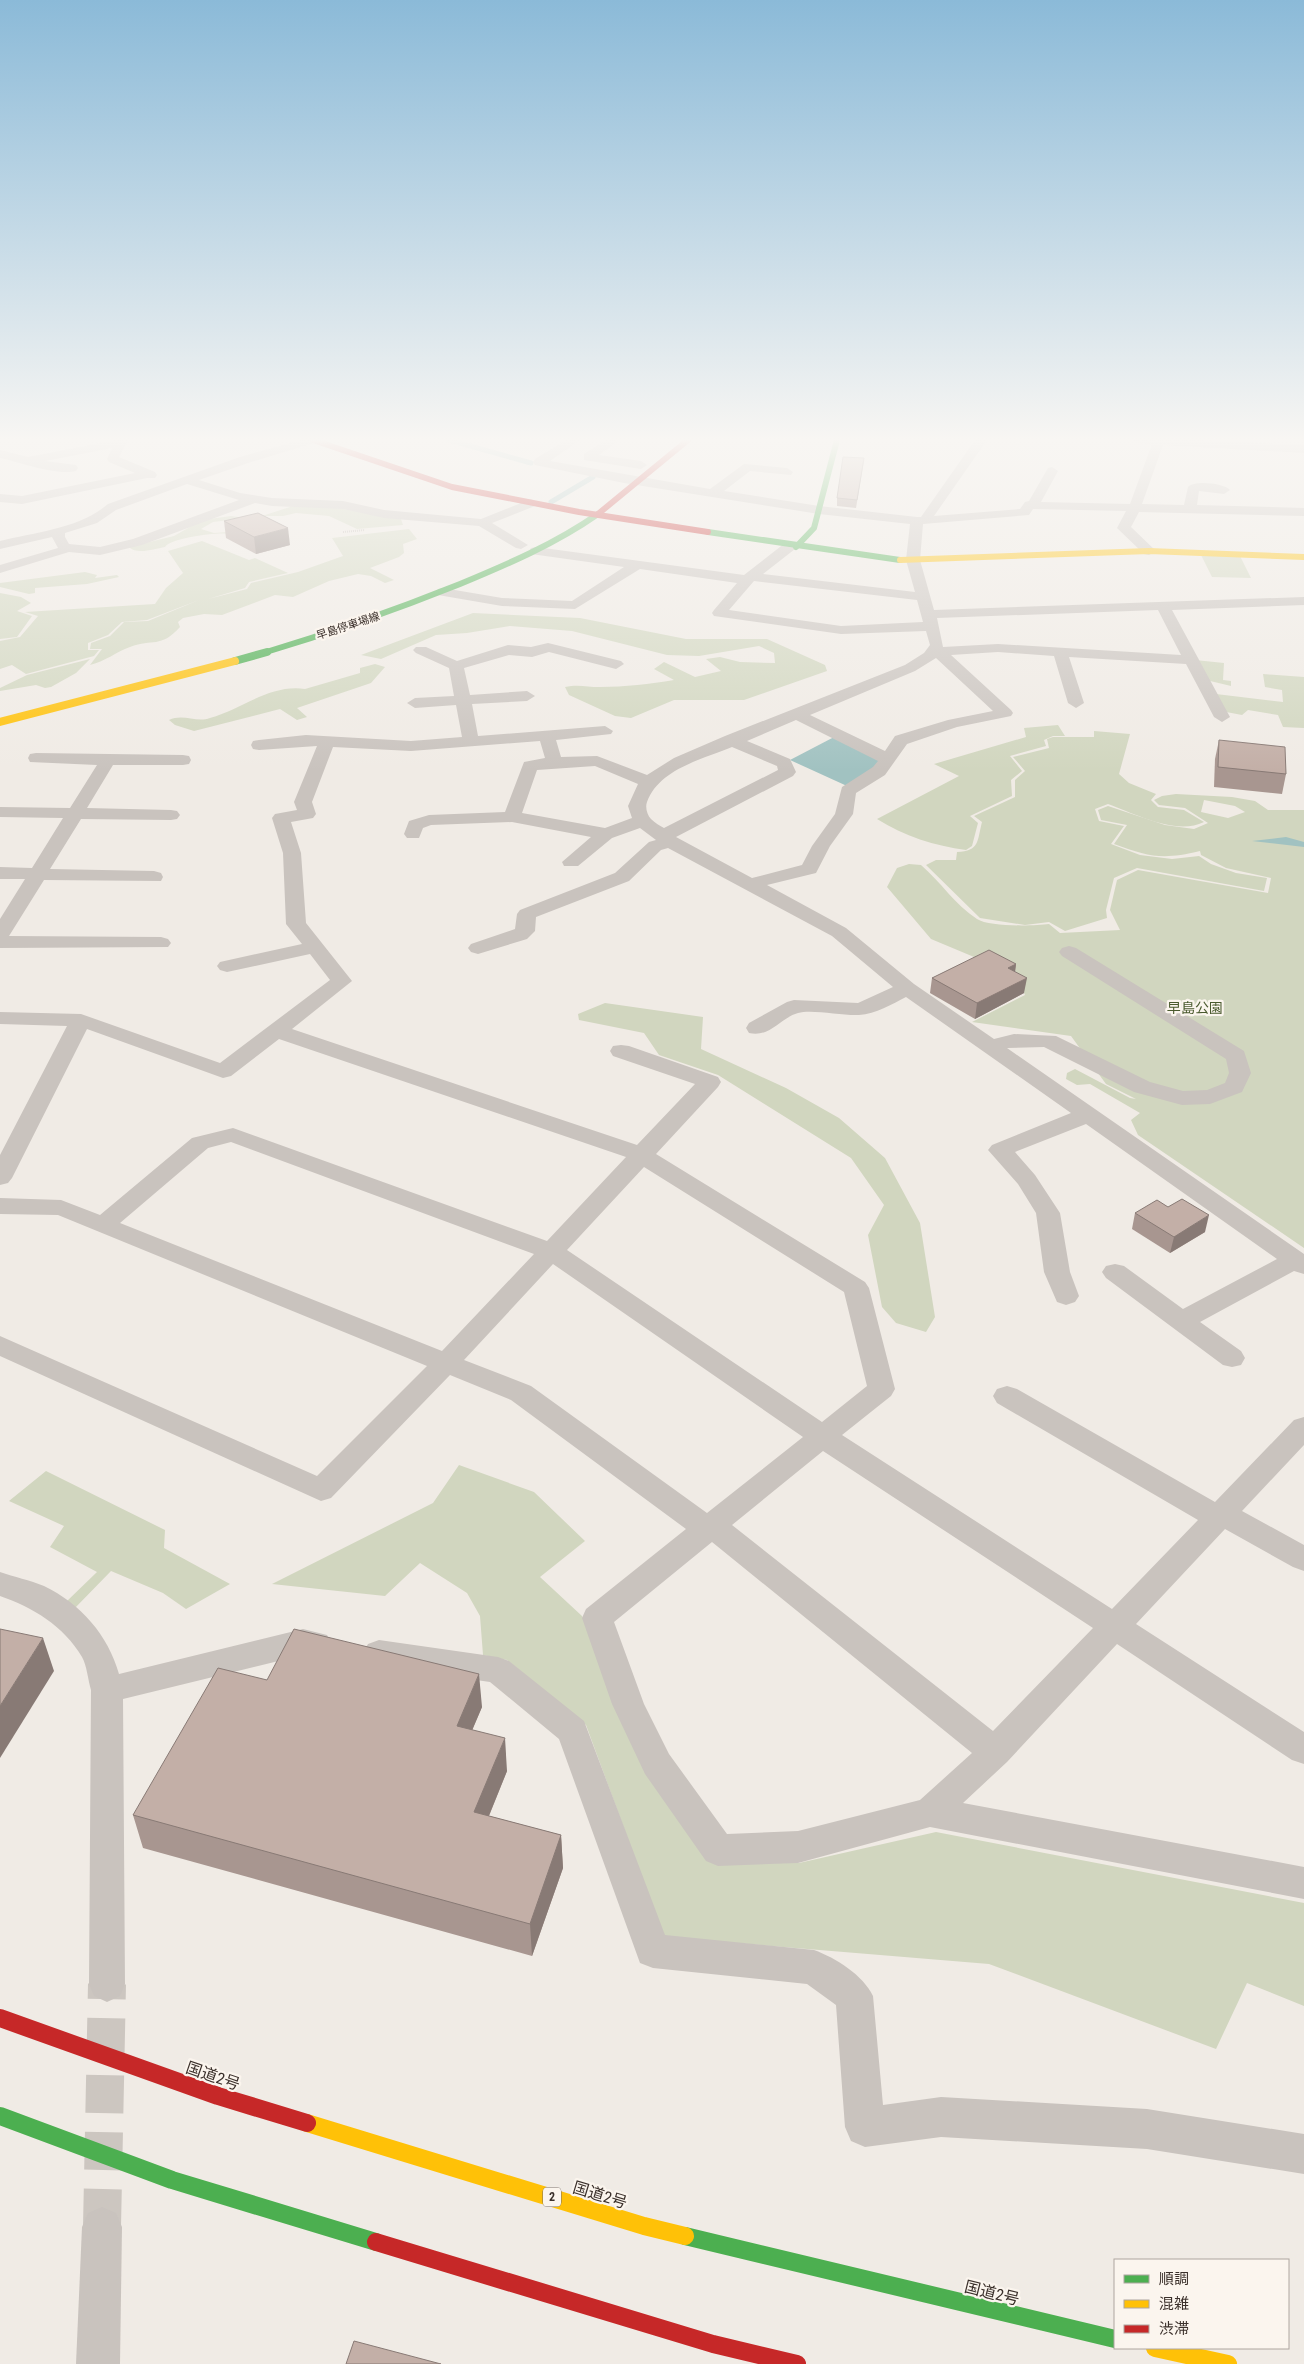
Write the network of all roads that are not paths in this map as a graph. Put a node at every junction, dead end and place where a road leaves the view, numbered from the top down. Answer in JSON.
{"nodes":[{"id":1,"x":60,"y":550,"type":"edge"},
{"id":2,"x":516,"y":550,"type":"edge"},
{"id":3,"x":518,"y":550,"type":"edge"},
{"id":4,"x":556,"y":550,"type":"edge"},
{"id":5,"x":788,"y":550,"type":"edge"},
{"id":6,"x":814,"y":550,"type":"edge"},
{"id":7,"x":914,"y":550,"type":"edge"},
{"id":8,"x":1149,"y":551,"type":"joint"},
{"id":9,"x":1304,"y":556,"type":"edge"},
{"id":10,"x":912,"y":560,"type":"junction"},
{"id":11,"x":637,"y":566,"type":"junction"},
{"id":12,"x":0,"y":569,"type":"edge"},
{"id":13,"x":749,"y":578,"type":"junction"},
{"id":14,"x":443,"y":592,"type":"junction"},
{"id":15,"x":1304,"y":601,"type":"edge"},
{"id":16,"x":1163,"y":607,"type":"junction"},
{"id":17,"x":929,"y":612,"type":"junction"},
{"id":18,"x":422,"y":650,"type":"dead end"},
{"id":19,"x":1060,"y":651,"type":"junction"},
{"id":20,"x":935,"y":652,"type":"junction"},
{"id":21,"x":1191,"y":660,"type":"junction"},
{"id":22,"x":616,"y":664,"type":"dead end"},
{"id":23,"x":456,"y":666,"type":"junction"},
{"id":24,"x":527,"y":696,"type":"dead end"},
{"id":25,"x":463,"y":700,"type":"junction"},
{"id":26,"x":415,"y":703,"type":"dead end"},
{"id":27,"x":1076,"y":703,"type":"dead end"},
{"id":28,"x":0,"y":712,"type":"edge"},
{"id":29,"x":796,"y":714,"type":"junction"},
{"id":30,"x":1222,"y":717,"type":"dead end"},
{"id":31,"x":0,"y":722,"type":"edge"},
{"id":32,"x":605,"y":731,"type":"dead end"},
{"id":33,"x":547,"y":736,"type":"junction"},
{"id":34,"x":732,"y":740,"type":"junction"},
{"id":35,"x":327,"y":741,"type":"junction"},
{"id":36,"x":471,"y":741,"type":"junction"},
{"id":37,"x":259,"y":745,"type":"dead end"},
{"id":38,"x":36,"y":758,"type":"dead end"},
{"id":39,"x":888,"y":759,"type":"junction"},
{"id":40,"x":108,"y":760,"type":"junction"},
{"id":41,"x":184,"y":760,"type":"dead end"},
{"id":42,"x":554,"y":762,"type":"junction"},
{"id":43,"x":649,"y":782,"type":"junction"},
{"id":44,"x":0,"y":812,"type":"edge"},
{"id":45,"x":75,"y":813,"type":"junction"},
{"id":46,"x":172,"y":815,"type":"dead end"},
{"id":47,"x":512,"y":817,"type":"junction"},
{"id":48,"x":642,"y":821,"type":"junction"},
{"id":49,"x":413,"y":834,"type":"dead end"},
{"id":50,"x":606,"y":834,"type":"junction"},
{"id":51,"x":666,"y":839,"type":"junction"},
{"id":52,"x":571,"y":862,"type":"dead end"},
{"id":53,"x":0,"y":873,"type":"edge"},
{"id":54,"x":38,"y":874,"type":"junction"},
{"id":55,"x":154,"y":876,"type":"dead end"},
{"id":56,"x":750,"y":884,"type":"junction"},
{"id":57,"x":0,"y":935,"type":"edge"},
{"id":58,"x":0,"y":942,"type":"edge"},
{"id":59,"x":161,"y":943,"type":"dead end"},
{"id":60,"x":315,"y":947,"type":"junction"},
{"id":61,"x":478,"y":948,"type":"dead end"},
{"id":62,"x":1069,"y":952,"type":"dead end"},
{"id":63,"x":227,"y":966,"type":"dead end"},
{"id":64,"x":907,"y":988,"type":"junction"},
{"id":65,"x":0,"y":1018,"type":"edge"},
{"id":66,"x":81,"y":1020,"type":"junction"},
{"id":67,"x":757,"y":1028,"type":"dead end"},
{"id":68,"x":278,"y":1031,"type":"junction"},
{"id":69,"x":991,"y":1046,"type":"junction"},
{"id":70,"x":620,"y":1051,"type":"dead end"},
{"id":71,"x":1087,"y":1115,"type":"junction"},
{"id":72,"x":640,"y":1154,"type":"junction"},
{"id":73,"x":0,"y":1178,"type":"edge"},
{"id":74,"x":0,"y":1206,"type":"edge"},
{"id":75,"x":104,"y":1224,"type":"junction"},
{"id":76,"x":551,"y":1251,"type":"junction"},
{"id":77,"x":1300,"y":1263,"type":"edge"},
{"id":78,"x":1115,"y":1272,"type":"dead end"},
{"id":79,"x":1066,"y":1296,"type":"dead end"},
{"id":80,"x":1181,"y":1321,"type":"junction"},
{"id":81,"x":0,"y":1344,"type":"edge"},
{"id":82,"x":1232,"y":1358,"type":"dead end"},
{"id":83,"x":447,"y":1362,"type":"junction"},
{"id":84,"x":1006,"y":1396,"type":"dead end"},
{"id":85,"x":1304,"y":1427,"type":"edge"},
{"id":86,"x":822,"y":1436,"type":"junction"},
{"id":87,"x":1220,"y":1515,"type":"junction"},
{"id":88,"x":710,"y":1527,"type":"junction"},
{"id":89,"x":1304,"y":1559,"type":"edge"},
{"id":90,"x":0,"y":1584,"type":"edge"},
{"id":91,"x":1114,"y":1626,"type":"junction"},
{"id":92,"x":107,"y":1690,"type":"junction"},
{"id":93,"x":1304,"y":1750,"type":"edge"},
{"id":94,"x":995,"y":1752,"type":"junction"},
{"id":95,"x":930,"y":1812,"type":"junction"},
{"id":96,"x":1304,"y":1883,"type":"edge"},
{"id":97,"x":107,"y":1984,"type":"tunnel mouth"},
{"id":98,"x":0,"y":2018,"type":"edge"},
{"id":99,"x":0,"y":2116,"type":"edge"},
{"id":100,"x":1304,"y":2154,"type":"edge"},
{"id":101,"x":102,"y":2226,"type":"tunnel mouth"},
{"id":102,"x":1114,"y":2339,"type":"edge"},
{"id":103,"x":1160,"y":2349,"type":"edge"},
{"id":104,"x":98,"y":2364,"type":"edge"},
{"id":105,"x":797,"y":2364,"type":"edge"},
{"id":106,"x":1228,"y":2364,"type":"edge"}],
"edges":[{"from":1,"to":12,"type":"street"},
{"from":2,"to":28,"type":"main road","name":"早島停車場線"},
{"from":3,"to":14,"type":"main road","name":"早島停車場線"},
{"from":4,"to":11,"type":"street"},
{"from":5,"to":13,"type":"street"},
{"from":6,"to":10,"type":"main road"},
{"from":7,"to":10,"type":"street"},
{"from":8,"to":9,"type":"main road"},
{"from":8,"to":10,"type":"main road"},
{"from":10,"to":17,"type":"street"},
{"from":11,"to":13,"type":"street"},
{"from":11,"to":14,"type":"street"},
{"from":13,"to":17,"type":"street"},
{"from":13,"to":17,"type":"street"},
{"from":14,"to":31,"type":"main road","name":"早島停車場線"},
{"from":15,"to":16,"type":"street"},
{"from":16,"to":17,"type":"street"},
{"from":16,"to":21,"type":"street"},
{"from":17,"to":20,"type":"street"},
{"from":18,"to":23,"type":"street"},
{"from":19,"to":20,"type":"street"},
{"from":19,"to":21,"type":"street"},
{"from":19,"to":27,"type":"street"},
{"from":20,"to":29,"type":"street"},
{"from":20,"to":39,"type":"street"},
{"from":21,"to":30,"type":"street"},
{"from":22,"to":23,"type":"street"},
{"from":23,"to":25,"type":"street"},
{"from":24,"to":25,"type":"street"},
{"from":25,"to":26,"type":"street"},
{"from":25,"to":36,"type":"street"},
{"from":29,"to":34,"type":"street"},
{"from":29,"to":39,"type":"street"},
{"from":32,"to":33,"type":"street"},
{"from":33,"to":36,"type":"street"},
{"from":33,"to":42,"type":"street"},
{"from":34,"to":43,"type":"street"},
{"from":34,"to":51,"type":"street"},
{"from":35,"to":36,"type":"street"},
{"from":35,"to":37,"type":"street"},
{"from":35,"to":60,"type":"street"},
{"from":38,"to":40,"type":"street"},
{"from":39,"to":56,"type":"street"},
{"from":40,"to":41,"type":"street"},
{"from":40,"to":45,"type":"street"},
{"from":42,"to":43,"type":"street"},
{"from":42,"to":47,"type":"street"},
{"from":43,"to":48,"type":"street"},
{"from":44,"to":45,"type":"street"},
{"from":45,"to":46,"type":"street"},
{"from":45,"to":54,"type":"street"},
{"from":47,"to":49,"type":"street"},
{"from":47,"to":50,"type":"street"},
{"from":48,"to":50,"type":"street"},
{"from":48,"to":51,"type":"street"},
{"from":50,"to":52,"type":"street"},
{"from":51,"to":56,"type":"street"},
{"from":51,"to":61,"type":"street"},
{"from":53,"to":54,"type":"street"},
{"from":54,"to":55,"type":"street"},
{"from":54,"to":57,"type":"street"},
{"from":56,"to":64,"type":"street"},
{"from":58,"to":59,"type":"street"},
{"from":60,"to":63,"type":"street"},
{"from":60,"to":68,"type":"street"},
{"from":62,"to":69,"type":"street"},
{"from":64,"to":67,"type":"street"},
{"from":64,"to":69,"type":"street"},
{"from":65,"to":66,"type":"street"},
{"from":66,"to":68,"type":"street"},
{"from":66,"to":73,"type":"street"},
{"from":68,"to":72,"type":"street"},
{"from":69,"to":71,"type":"street"},
{"from":70,"to":72,"type":"street"},
{"from":71,"to":77,"type":"street"},
{"from":71,"to":79,"type":"street"},
{"from":72,"to":76,"type":"street"},
{"from":72,"to":86,"type":"street"},
{"from":74,"to":75,"type":"street"},
{"from":75,"to":76,"type":"street"},
{"from":75,"to":83,"type":"street"},
{"from":76,"to":83,"type":"street"},
{"from":76,"to":86,"type":"street"},
{"from":77,"to":80,"type":"street"},
{"from":78,"to":80,"type":"street"},
{"from":80,"to":82,"type":"street"},
{"from":81,"to":83,"type":"street"},
{"from":83,"to":88,"type":"street"},
{"from":84,"to":87,"type":"street"},
{"from":85,"to":87,"type":"street"},
{"from":86,"to":88,"type":"street"},
{"from":86,"to":91,"type":"street"},
{"from":87,"to":89,"type":"street"},
{"from":87,"to":91,"type":"street"},
{"from":88,"to":94,"type":"street"},
{"from":88,"to":95,"type":"street"},
{"from":90,"to":92,"type":"street"},
{"from":91,"to":93,"type":"street"},
{"from":91,"to":94,"type":"street"},
{"from":92,"to":97,"type":"street"},
{"from":92,"to":100,"type":"street"},
{"from":94,"to":95,"type":"street"},
{"from":95,"to":96,"type":"street"},
{"from":98,"to":102,"type":"main road","name":"国道2号","number":"2"},
{"from":99,"to":105,"type":"main road"},
{"from":101,"to":104,"type":"street"},
{"from":103,"to":106,"type":"main road"}]}
